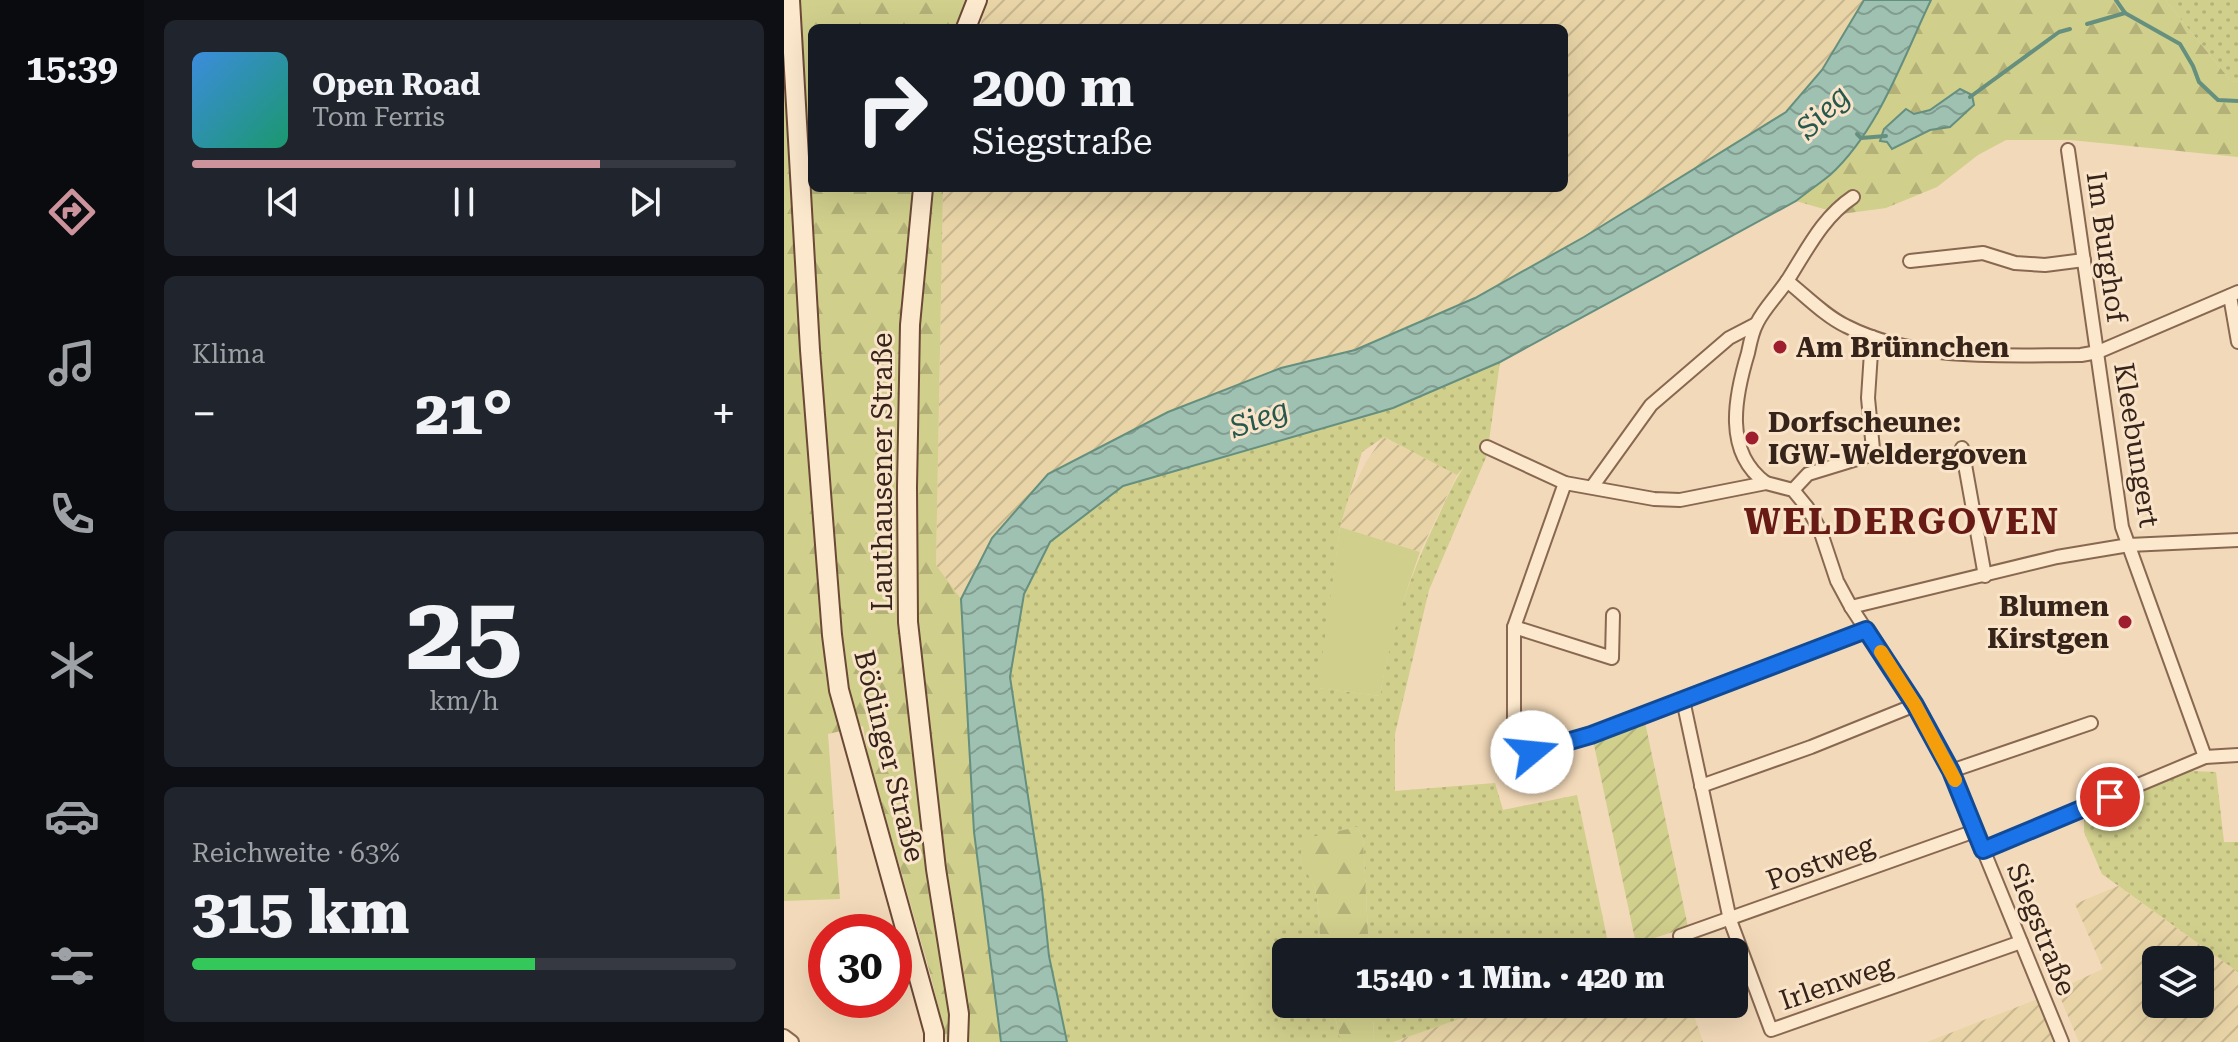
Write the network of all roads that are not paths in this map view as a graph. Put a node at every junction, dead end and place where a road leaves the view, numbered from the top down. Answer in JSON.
{"nodes":[{"id":1,"x":790,"y":0,"type":"edge"},
{"id":2,"x":977,"y":0,"type":"edge"},
{"id":3,"x":968,"y":24,"type":"edge"},
{"id":4,"x":2068,"y":150,"type":"dead end"},
{"id":5,"x":923,"y":192,"type":"edge"},
{"id":6,"x":1853,"y":197,"type":"dead end"},
{"id":7,"x":2084,"y":260,"type":"junction"},
{"id":8,"x":1910,"y":261,"type":"dead end"},
{"id":9,"x":1787,"y":281,"type":"junction"},
{"id":10,"x":2234,"y":294,"type":"edge"},
{"id":11,"x":1756,"y":324,"type":"junction"},
{"id":12,"x":1872,"y":337,"type":"junction"},
{"id":13,"x":2238,"y":342,"type":"edge"},
{"id":14,"x":2098,"y":352,"type":"junction"},
{"id":15,"x":1487,"y":447,"type":"dead end"},
{"id":16,"x":1962,"y":448,"type":"dead end"},
{"id":17,"x":1565,"y":483,"type":"junction"},
{"id":18,"x":1766,"y":483,"type":"junction"},
{"id":19,"x":1592,"y":487,"type":"junction"},
{"id":20,"x":1793,"y":490,"type":"junction"},
{"id":21,"x":2238,"y":540,"type":"edge"},
{"id":22,"x":2129,"y":545,"type":"junction"},
{"id":23,"x":1985,"y":576,"type":"junction"},
{"id":24,"x":1851,"y":607,"type":"junction"},
{"id":25,"x":1613,"y":615,"type":"dead end"},
{"id":26,"x":1514,"y":627,"type":"junction"},
{"id":27,"x":1866,"y":630,"type":"junction"},
{"id":28,"x":1683,"y":700,"type":"junction"},
{"id":29,"x":1915,"y":705,"type":"junction"},
{"id":30,"x":2091,"y":723,"type":"dead end"},
{"id":31,"x":2238,"y":755,"type":"edge"},
{"id":32,"x":2205,"y":757,"type":"junction"},
{"id":33,"x":1951,"y":771,"type":"junction"},
{"id":34,"x":1701,"y":786,"type":"junction"},
{"id":35,"x":1975,"y":831,"type":"junction"},
{"id":36,"x":1983,"y":850,"type":"junction"},
{"id":37,"x":1730,"y":920,"type":"junction"},
{"id":38,"x":1680,"y":936,"type":"dead end"},
{"id":39,"x":2021,"y":942,"type":"junction"},
{"id":40,"x":784,"y":1036,"type":"edge"},
{"id":41,"x":792,"y":1042,"type":"edge"},
{"id":42,"x":934,"y":1042,"type":"edge"},
{"id":43,"x":958,"y":1042,"type":"edge"},
{"id":44,"x":2062,"y":1042,"type":"edge"}],
"edges":[{"from":1,"to":42,"type":"street","name":"Bödinger Straße"},
{"from":2,"to":3,"type":"street"},
{"from":4,"to":7,"type":"street","name":"Im Burghof"},
{"from":5,"to":43,"type":"street","name":"Lauthausener Straße"},
{"from":6,"to":9,"type":"street"},
{"from":7,"to":8,"type":"street"},
{"from":7,"to":14,"type":"street","name":"Im Burghof"},
{"from":9,"to":11,"type":"street"},
{"from":9,"to":12,"type":"street"},
{"from":10,"to":13,"type":"street"},
{"from":10,"to":14,"type":"street"},
{"from":11,"to":18,"type":"street"},
{"from":11,"to":19,"type":"street"},
{"from":12,"to":14,"type":"street"},
{"from":12,"to":20,"type":"street"},
{"from":14,"to":22,"type":"street","name":"Kleebungert"},
{"from":15,"to":17,"type":"street"},
{"from":16,"to":23,"type":"street"},
{"from":17,"to":19,"type":"street"},
{"from":17,"to":26,"type":"street"},
{"from":18,"to":19,"type":"street"},
{"from":18,"to":20,"type":"street"},
{"from":20,"to":24,"type":"street","name":"Siegstraße"},
{"from":21,"to":22,"type":"street"},
{"from":22,"to":23,"type":"street"},
{"from":22,"to":32,"type":"street","name":"Kleebungert"},
{"from":23,"to":24,"type":"street"},
{"from":24,"to":27,"type":"street","name":"Siegstraße"},
{"from":25,"to":26,"type":"street"},
{"from":26,"to":28,"type":"street"},
{"from":27,"to":28,"type":"street"},
{"from":27,"to":29,"type":"street","name":"Siegstraße"},
{"from":28,"to":34,"type":"street","name":"Irlenweg"},
{"from":29,"to":33,"type":"street","name":"Siegstraße"},
{"from":29,"to":34,"type":"street"},
{"from":30,"to":33,"type":"street"},
{"from":31,"to":32,"type":"street"},
{"from":32,"to":36,"type":"street"},
{"from":33,"to":35,"type":"street","name":"Siegstraße"},
{"from":34,"to":37,"type":"street","name":"Irlenweg"},
{"from":35,"to":36,"type":"street","name":"Siegstraße"},
{"from":35,"to":37,"type":"street","name":"Postweg"},
{"from":36,"to":39,"type":"street","name":"Siegstraße"},
{"from":37,"to":38,"type":"street","name":"Postweg"},
{"from":37,"to":39,"type":"street","name":"Irlenweg"},
{"from":39,"to":44,"type":"street","name":"Siegstraße"},
{"from":40,"to":41,"type":"street"}]}
